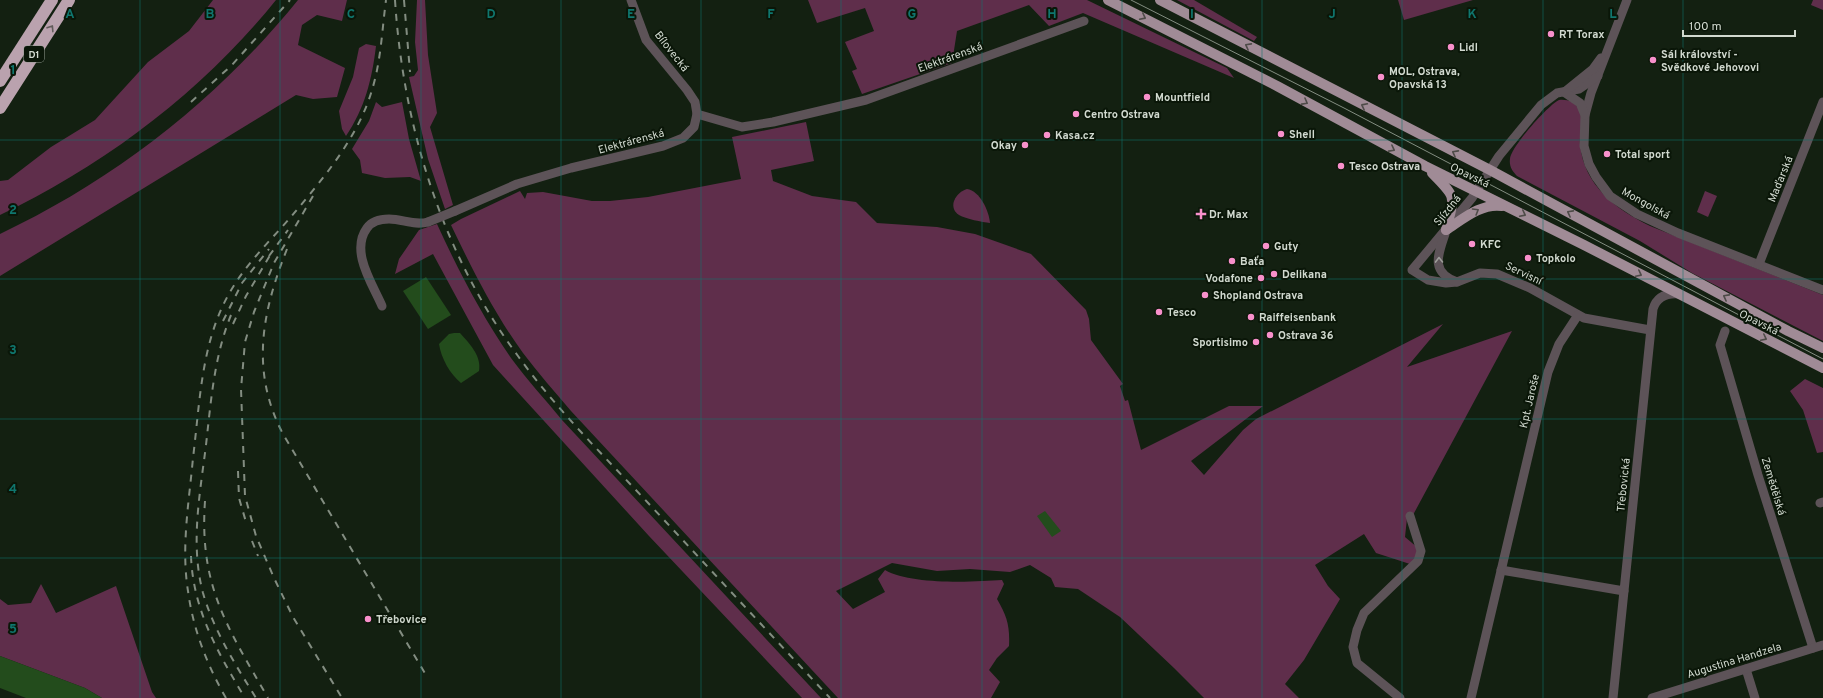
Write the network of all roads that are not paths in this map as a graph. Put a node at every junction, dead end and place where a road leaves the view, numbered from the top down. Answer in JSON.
{"nodes":[{"id":1,"x":52,"y":0,"type":"edge"},
{"id":2,"x":69,"y":0,"type":"edge"},
{"id":3,"x":631,"y":0,"type":"edge"},
{"id":4,"x":1108,"y":0,"type":"edge"},
{"id":5,"x":1160,"y":0,"type":"edge"},
{"id":6,"x":1627,"y":0,"type":"edge"},
{"id":7,"x":1084,"y":21,"type":"dead end"},
{"id":8,"x":1610,"y":43,"type":"junction"},
{"id":9,"x":1598,"y":76,"type":"junction"},
{"id":10,"x":0,"y":81,"type":"edge"},
{"id":11,"x":1564,"y":92,"type":"junction"},
{"id":12,"x":1823,"y":102,"type":"edge"},
{"id":13,"x":0,"y":108,"type":"edge"},
{"id":14,"x":697,"y":114,"type":"junction"},
{"id":15,"x":1585,"y":115,"type":"junction"},
{"id":16,"x":1425,"y":166,"type":"junction"},
{"id":17,"x":1490,"y":170,"type":"junction"},
{"id":18,"x":1475,"y":192,"type":"junction"},
{"id":19,"x":1510,"y":208,"type":"junction"},
{"id":20,"x":1446,"y":230,"type":"junction"},
{"id":21,"x":1759,"y":264,"type":"junction"},
{"id":22,"x":1412,"y":270,"type":"joint"},
{"id":23,"x":1457,"y":282,"type":"junction"},
{"id":24,"x":1823,"y":290,"type":"edge"},
{"id":25,"x":1680,"y":294,"type":"junction"},
{"id":26,"x":382,"y":306,"type":"dead end"},
{"id":27,"x":1578,"y":315,"type":"junction"},
{"id":28,"x":1650,"y":330,"type":"junction"},
{"id":29,"x":1726,"y":331,"type":"dead end"},
{"id":30,"x":1823,"y":348,"type":"edge"},
{"id":31,"x":1823,"y":368,"type":"edge"},
{"id":32,"x":1410,"y":516,"type":"dead end"},
{"id":33,"x":1501,"y":570,"type":"junction"},
{"id":34,"x":1624,"y":591,"type":"junction"},
{"id":35,"x":1823,"y":645,"type":"edge"},
{"id":36,"x":1813,"y":648,"type":"junction"},
{"id":37,"x":1746,"y":669,"type":"junction"},
{"id":38,"x":1400,"y":698,"type":"edge"},
{"id":39,"x":1471,"y":698,"type":"edge"},
{"id":40,"x":1613,"y":698,"type":"edge"},
{"id":41,"x":1652,"y":698,"type":"edge"},
{"id":42,"x":1755,"y":698,"type":"edge"}],
"edges":[{"from":1,"to":10,"type":"highway","number":"D1"},
{"from":13,"to":2,"type":"highway","number":"D1","one_way":true},
{"from":3,"to":14,"type":"street","name":"Bílovecká"},
{"from":4,"to":16,"type":"main road","name":"Opavská","one_way":true},
{"from":17,"to":5,"type":"main road","name":"Opavská","one_way":true},
{"from":6,"to":8,"type":"street","name":"Mongolská"},
{"from":7,"to":14,"type":"street","name":"Elektrárenská"},
{"from":8,"to":9,"type":"street","name":"Mongolská"},
{"from":8,"to":11,"type":"street"},
{"from":9,"to":11,"type":"street"},
{"from":9,"to":15,"type":"street","name":"Mongolská"},
{"from":11,"to":15,"type":"street"},
{"from":11,"to":17,"type":"street","name":"Sjízdná"},
{"from":12,"to":21,"type":"street","name":"Maďarská"},
{"from":14,"to":26,"type":"street","name":"Elektrárenská","bridge":true},
{"from":15,"to":21,"type":"street","name":"Mongolská"},
{"from":16,"to":18,"type":"main road","name":"Opavská"},
{"from":16,"to":20,"type":"main road"},
{"from":17,"to":18,"type":"street","name":"Sjízdná"},
{"from":30,"to":17,"type":"main road","name":"Opavská","one_way":true},
{"from":18,"to":19,"type":"main road","name":"Opavská"},
{"from":18,"to":20,"type":"street","name":"Sjízdná"},
{"from":20,"to":19,"type":"main road","one_way":true},
{"from":19,"to":25,"type":"main road","name":"Opavská","one_way":true},
{"from":20,"to":22,"type":"street","name":"Sjízdná"},
{"from":23,"to":20,"type":"street","one_way":true},
{"from":21,"to":24,"type":"street","name":"Mongolská"},
{"from":22,"to":23,"type":"street","name":"Servisní"},
{"from":23,"to":27,"type":"street","name":"Servisní"},
{"from":25,"to":28,"type":"street","name":"Třebovická"},
{"from":25,"to":31,"type":"main road","name":"Opavská","one_way":true},
{"from":27,"to":28,"type":"street"},
{"from":27,"to":33,"type":"street","name":"Kpt. Jaroše"},
{"from":28,"to":34,"type":"street","name":"Třebovická"},
{"from":29,"to":36,"type":"street","name":"Zemědělská"},
{"from":32,"to":38,"type":"street"},
{"from":33,"to":34,"type":"street"},
{"from":33,"to":39,"type":"street","name":"Kpt. Jaroše"},
{"from":34,"to":40,"type":"street","name":"Třebovická"},
{"from":35,"to":36,"type":"street","name":"Augustina Handzela"},
{"from":36,"to":37,"type":"street","name":"Augustina Handzela"},
{"from":37,"to":41,"type":"street","name":"Augustina Handzela"},
{"from":37,"to":42,"type":"street"}]}
